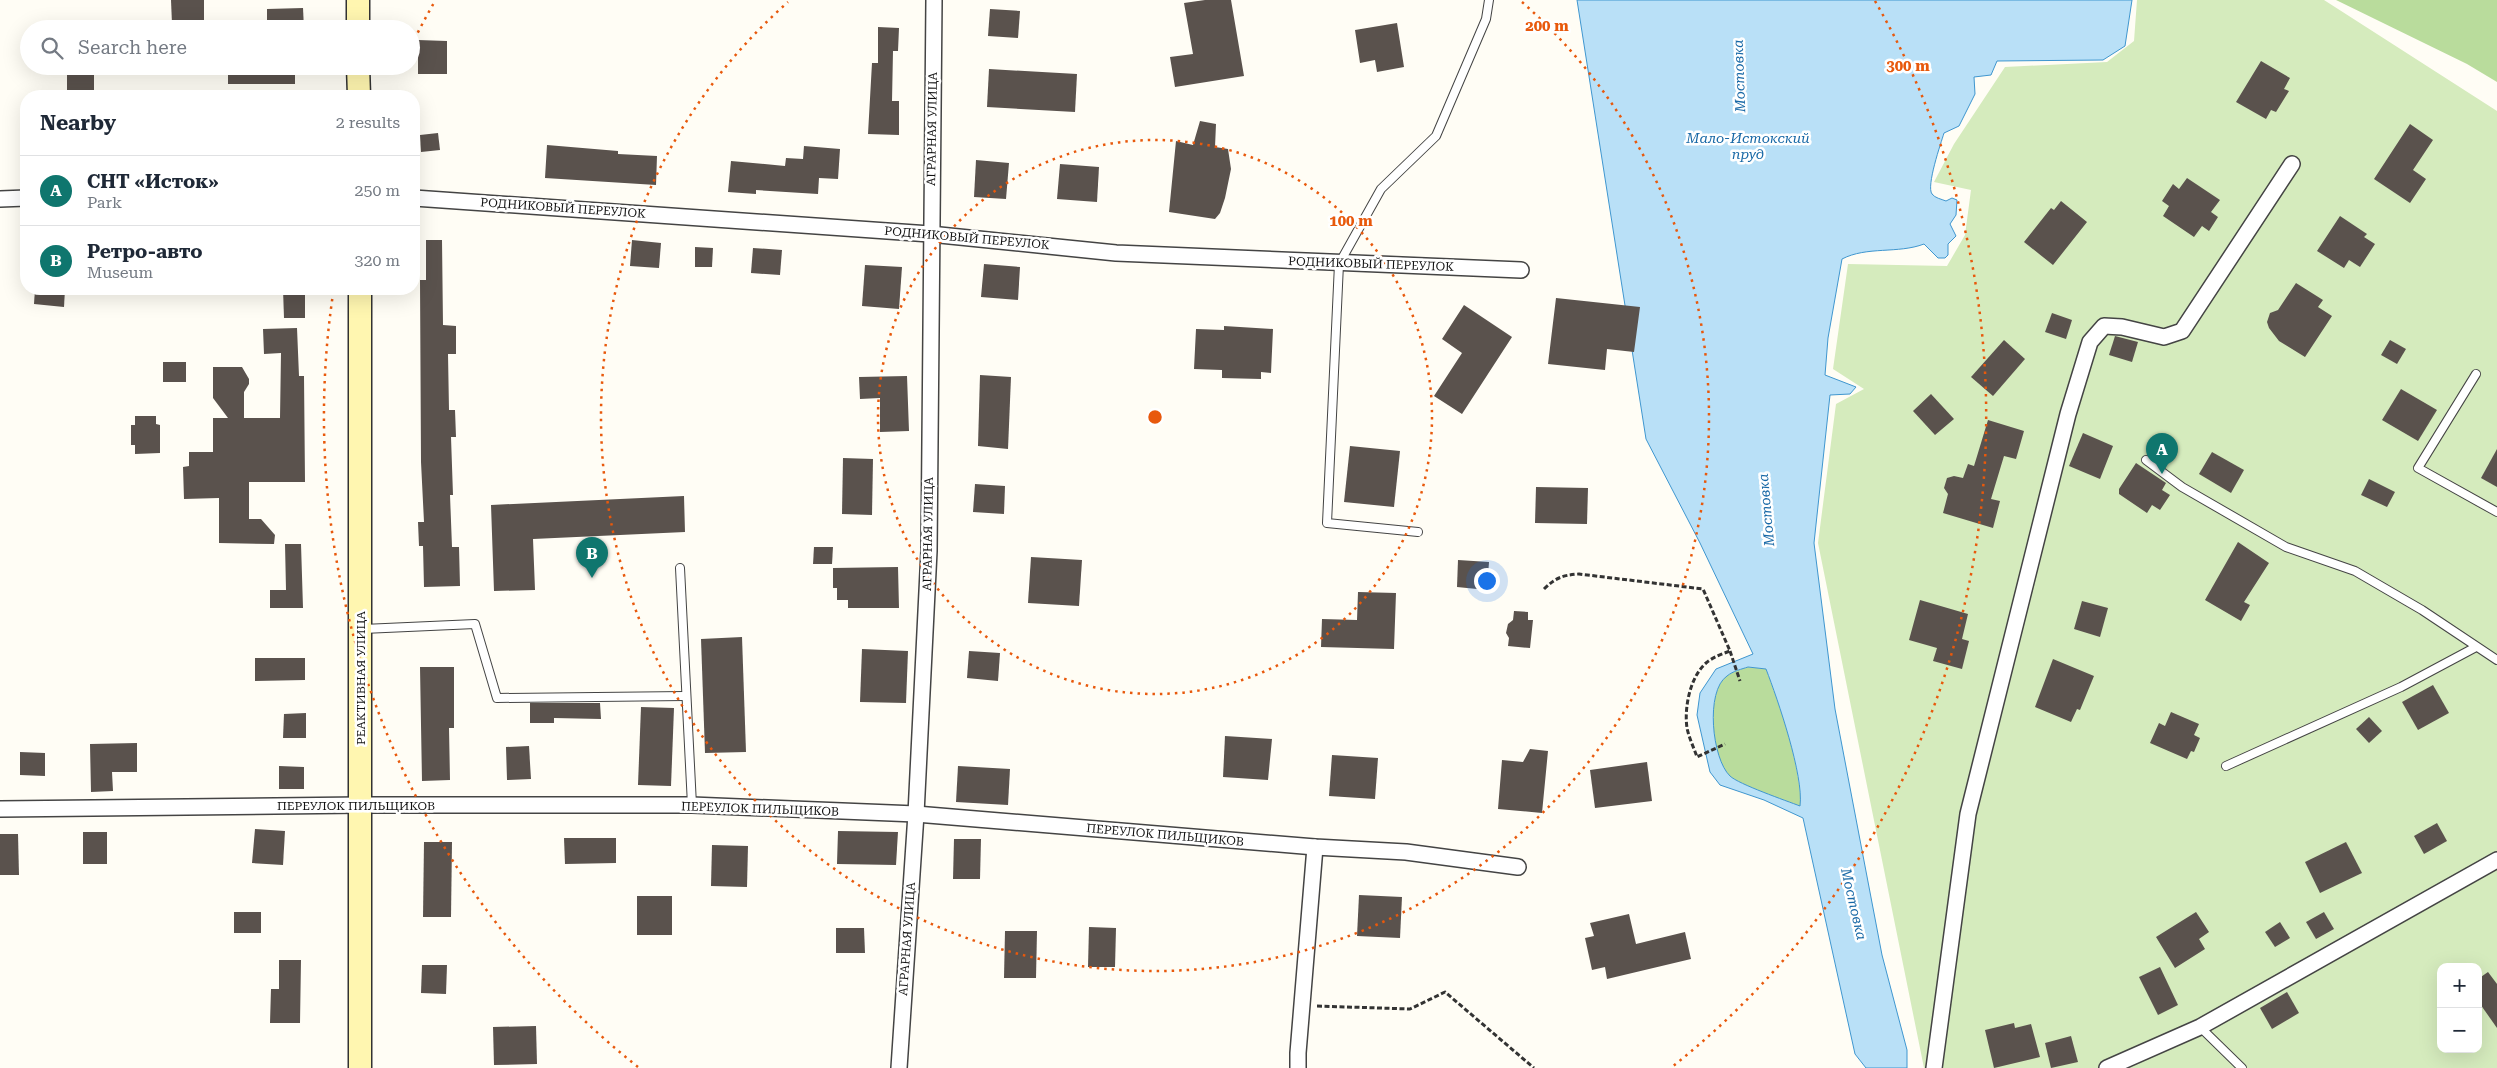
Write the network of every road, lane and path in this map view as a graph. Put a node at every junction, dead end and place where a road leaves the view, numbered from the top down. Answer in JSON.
{"nodes":[{"id":1,"x":358,"y":0,"type":"edge"},
{"id":2,"x":934,"y":0,"type":"edge"},
{"id":3,"x":1489,"y":0,"type":"edge"},
{"id":4,"x":358,"y":20,"type":"edge"},
{"id":5,"x":358,"y":75,"type":"edge"},
{"id":6,"x":359,"y":90,"type":"edge"},
{"id":7,"x":2292,"y":164,"type":"dead end"},
{"id":8,"x":20,"y":198,"type":"edge"},
{"id":9,"x":420,"y":198,"type":"edge"},
{"id":10,"x":0,"y":199,"type":"edge"},
{"id":11,"x":930,"y":234,"type":"junction"},
{"id":12,"x":1339,"y":264,"type":"junction"},
{"id":13,"x":1521,"y":270,"type":"dead end"},
{"id":14,"x":360,"y":295,"type":"edge"},
{"id":15,"x":2476,"y":374,"type":"dead end"},
{"id":16,"x":2146,"y":460,"type":"dead end"},
{"id":17,"x":2497,"y":512,"type":"edge"},
{"id":18,"x":1418,"y":532,"type":"dead end"},
{"id":19,"x":680,"y":568,"type":"dead end"},
{"id":20,"x":1544,"y":589,"type":"dead end"},
{"id":21,"x":361,"y":629,"type":"junction"},
{"id":22,"x":2476,"y":647,"type":"junction"},
{"id":23,"x":1730,"y":651,"type":"junction"},
{"id":24,"x":2497,"y":660,"type":"edge"},
{"id":25,"x":1740,"y":681,"type":"dead end"},
{"id":26,"x":685,"y":696,"type":"junction"},
{"id":27,"x":1726,"y":744,"type":"dead end"},
{"id":28,"x":2226,"y":766,"type":"dead end"},
{"id":29,"x":361,"y":805,"type":"junction"},
{"id":30,"x":692,"y":806,"type":"junction"},
{"id":31,"x":0,"y":809,"type":"edge"},
{"id":32,"x":916,"y":814,"type":"junction"},
{"id":33,"x":1315,"y":847,"type":"junction"},
{"id":34,"x":2497,"y":860,"type":"edge"},
{"id":35,"x":1518,"y":867,"type":"dead end"},
{"id":36,"x":1302,"y":1006,"type":"junction"},
{"id":37,"x":2200,"y":1027,"type":"junction"},
{"id":38,"x":360,"y":1068,"type":"edge"},
{"id":39,"x":899,"y":1068,"type":"edge"},
{"id":40,"x":1298,"y":1068,"type":"edge"},
{"id":41,"x":1534,"y":1068,"type":"edge"},
{"id":42,"x":1934,"y":1068,"type":"edge"},
{"id":43,"x":2107,"y":1068,"type":"edge"},
{"id":44,"x":2242,"y":1068,"type":"edge"}],
"edges":[{"from":1,"to":4,"type":"main road"},
{"from":2,"to":11,"type":"street","name":"АГРАРНАЯ УЛИЦА"},
{"from":3,"to":12,"type":"lane"},
{"from":5,"to":6,"type":"main road"},
{"from":7,"to":42,"type":"street"},
{"from":8,"to":10,"type":"street"},
{"from":9,"to":11,"type":"street","name":"РОДНИКОВЫЙ ПЕРЕУЛОК"},
{"from":11,"to":12,"type":"street","name":"РОДНИКОВЫЙ ПЕРЕУЛОК"},
{"from":11,"to":32,"type":"street","name":"АГРАРНАЯ УЛИЦА"},
{"from":12,"to":13,"type":"street","name":"РОДНИКОВЫЙ ПЕРЕУЛОК"},
{"from":12,"to":18,"type":"lane"},
{"from":14,"to":21,"type":"main road","name":"РЕАКТИВНАЯ УЛИЦА"},
{"from":15,"to":17,"type":"lane"},
{"from":16,"to":22,"type":"lane"},
{"from":19,"to":26,"type":"lane"},
{"from":20,"to":23,"type":"path"},
{"from":21,"to":26,"type":"lane"},
{"from":21,"to":29,"type":"main road","name":"РЕАКТИВНАЯ УЛИЦА"},
{"from":22,"to":24,"type":"lane"},
{"from":22,"to":28,"type":"lane"},
{"from":23,"to":25,"type":"path"},
{"from":23,"to":27,"type":"path"},
{"from":26,"to":30,"type":"lane"},
{"from":29,"to":30,"type":"street","name":"ПЕРЕУЛОК ПИЛЬЩИКОВ"},
{"from":29,"to":31,"type":"street","name":"ПЕРЕУЛОК ПИЛЬЩИКОВ"},
{"from":29,"to":38,"type":"main road","name":"РЕАКТИВНАЯ УЛИЦА"},
{"from":30,"to":32,"type":"street","name":"ПЕРЕУЛОК ПИЛЬЩИКОВ"},
{"from":32,"to":33,"type":"street","name":"ПЕРЕУЛОК ПИЛЬЩИКОВ"},
{"from":32,"to":39,"type":"street","name":"АГРАРНАЯ УЛИЦА"},
{"from":33,"to":35,"type":"street","name":"ПЕРЕУЛОК ПИЛЬЩИКОВ"},
{"from":33,"to":36,"type":"street"},
{"from":34,"to":37,"type":"street"},
{"from":36,"to":40,"type":"street"},
{"from":36,"to":41,"type":"path"},
{"from":37,"to":43,"type":"street"},
{"from":37,"to":44,"type":"lane"}]}
